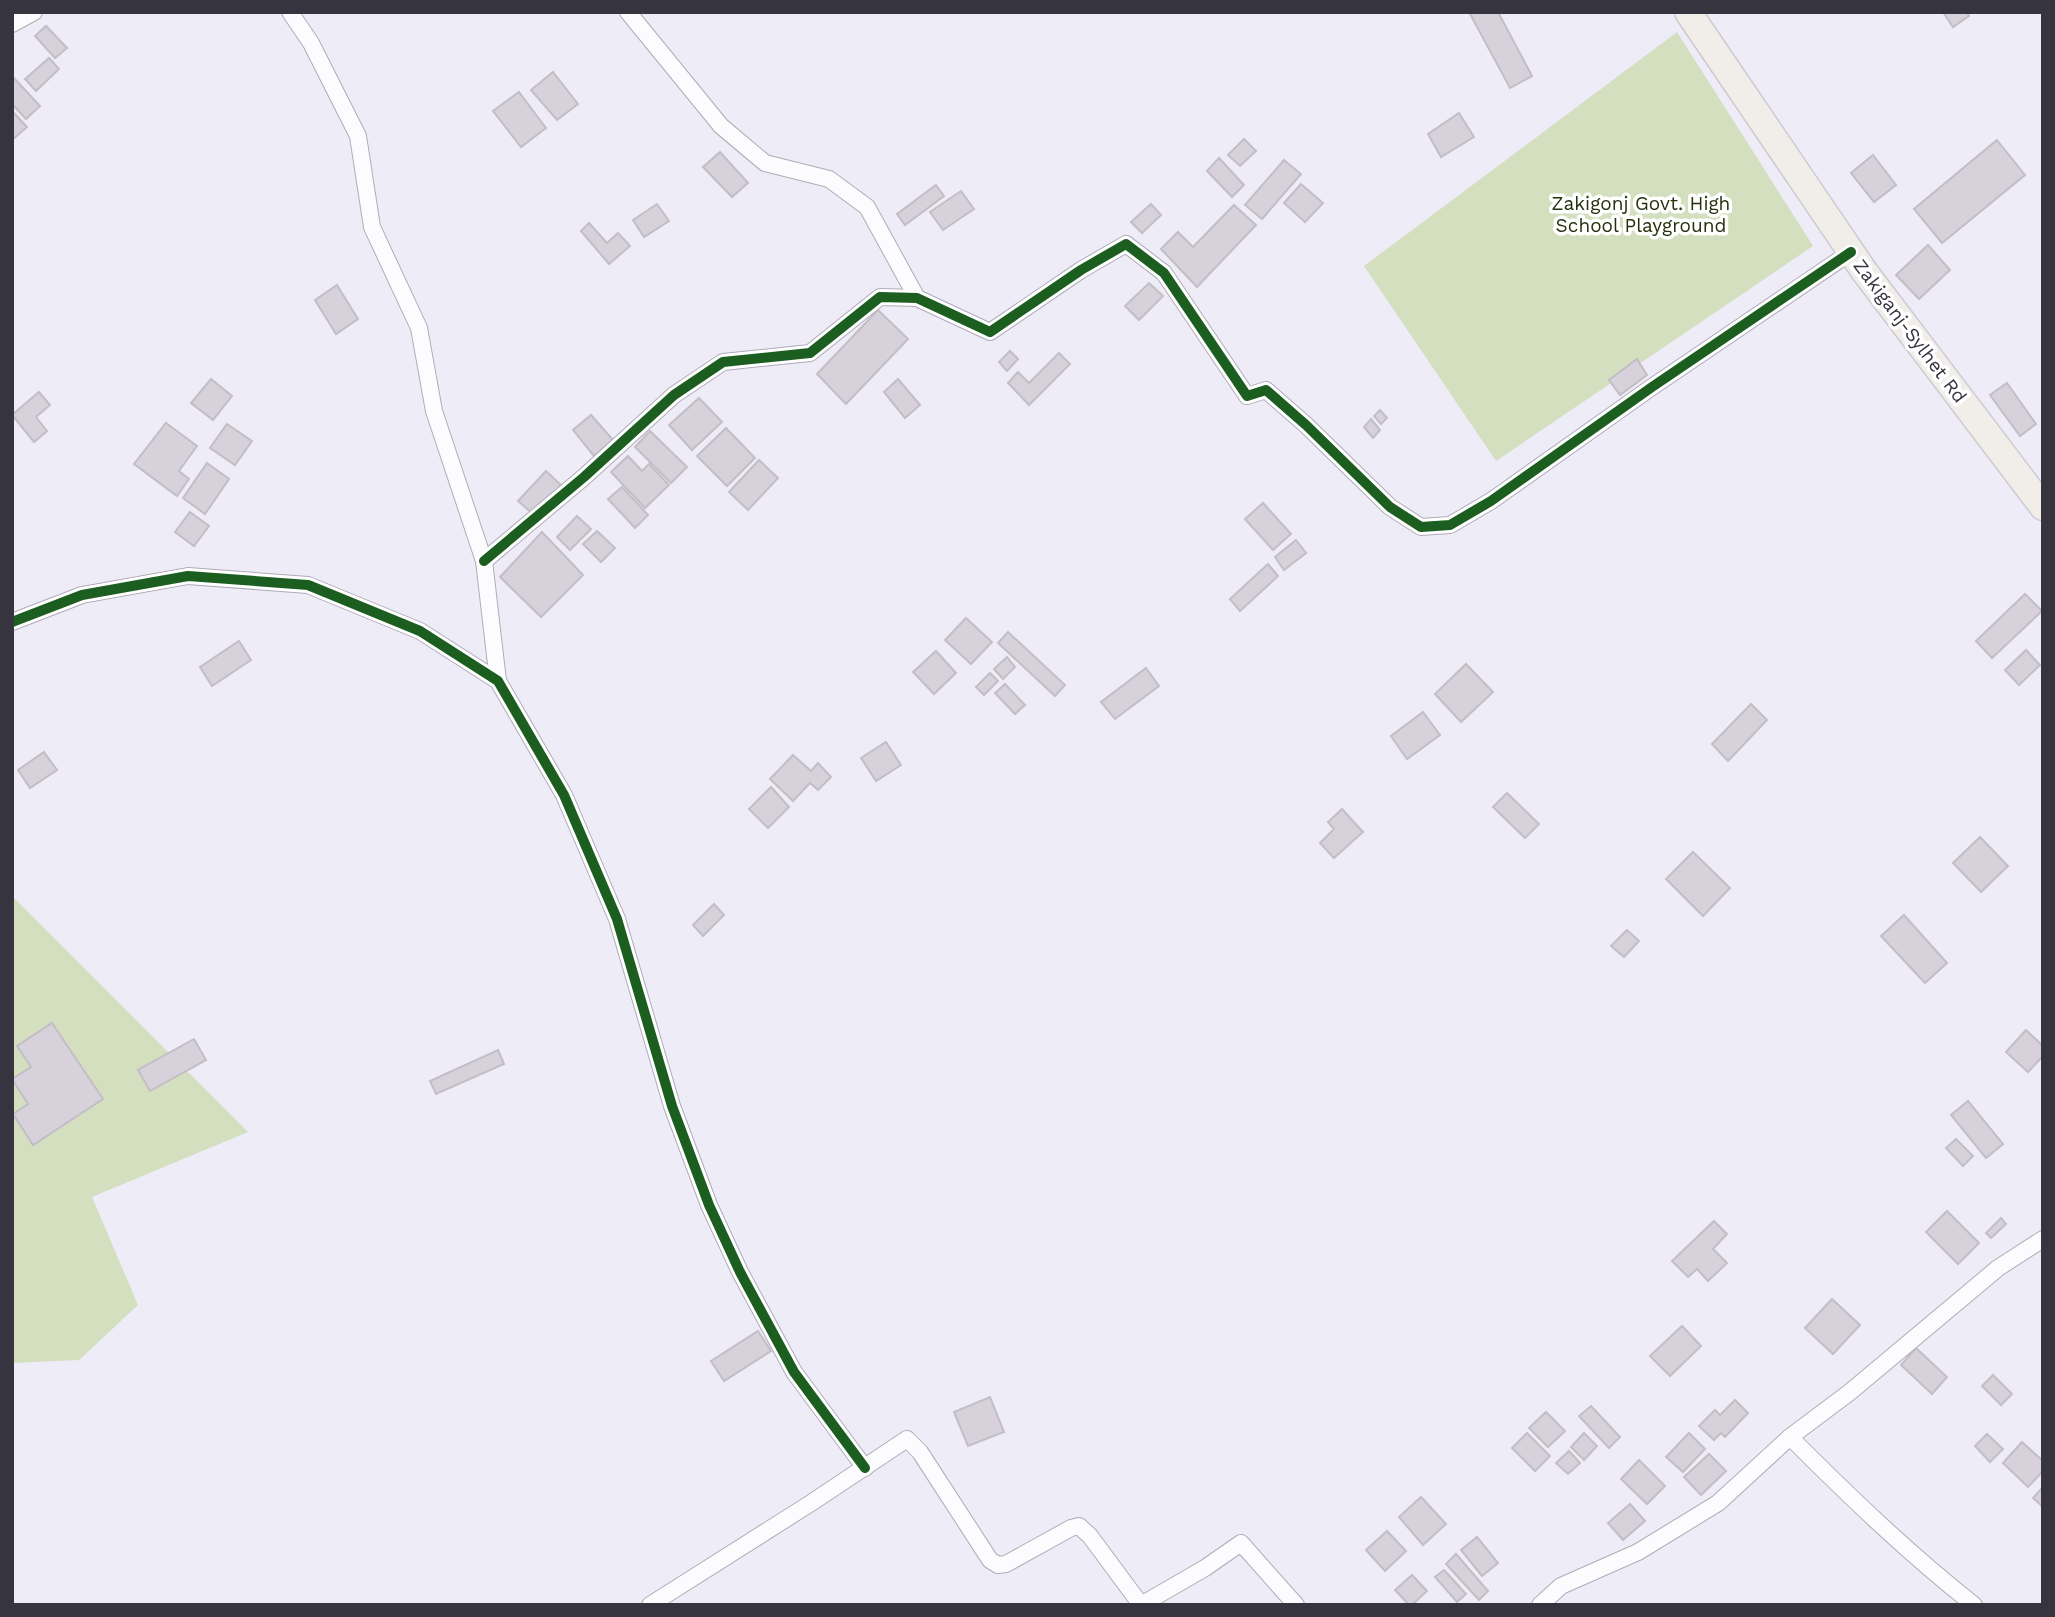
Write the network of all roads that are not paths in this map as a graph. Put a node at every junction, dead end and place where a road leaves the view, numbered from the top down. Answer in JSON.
{"nodes":[{"id":1,"x":34,"y":12,"type":"edge"},
{"id":2,"x":289,"y":12,"type":"edge"},
{"id":3,"x":628,"y":12,"type":"edge"},
{"id":4,"x":1688,"y":12,"type":"edge"},
{"id":5,"x":12,"y":24,"type":"edge"},
{"id":6,"x":1851,"y":252,"type":"junction"},
{"id":7,"x":918,"y":298,"type":"junction"},
{"id":8,"x":2043,"y":507,"type":"edge"},
{"id":9,"x":484,"y":561,"type":"junction"},
{"id":10,"x":12,"y":622,"type":"edge"},
{"id":11,"x":498,"y":681,"type":"junction"},
{"id":12,"x":2043,"y":1239,"type":"edge"},
{"id":13,"x":1790,"y":1437,"type":"junction"},
{"id":14,"x":865,"y":1468,"type":"junction"},
{"id":15,"x":650,"y":1605,"type":"edge"},
{"id":16,"x":1296,"y":1605,"type":"edge"},
{"id":17,"x":1540,"y":1605,"type":"edge"},
{"id":18,"x":1974,"y":1605,"type":"edge"}],
"edges":[{"from":1,"to":5,"type":"street"},
{"from":2,"to":9,"type":"street"},
{"from":3,"to":7,"type":"street"},
{"from":4,"to":6,"type":"main road","name":"Zakiganj-Sylhet Rd"},
{"from":6,"to":7,"type":"street"},
{"from":6,"to":8,"type":"main road","name":"Zakiganj-Sylhet Rd"},
{"from":7,"to":9,"type":"street"},
{"from":9,"to":11,"type":"street"},
{"from":10,"to":11,"type":"street"},
{"from":11,"to":14,"type":"street"},
{"from":12,"to":13,"type":"street"},
{"from":13,"to":17,"type":"street"},
{"from":13,"to":18,"type":"street"},
{"from":14,"to":15,"type":"street"},
{"from":14,"to":16,"type":"street"}]}
